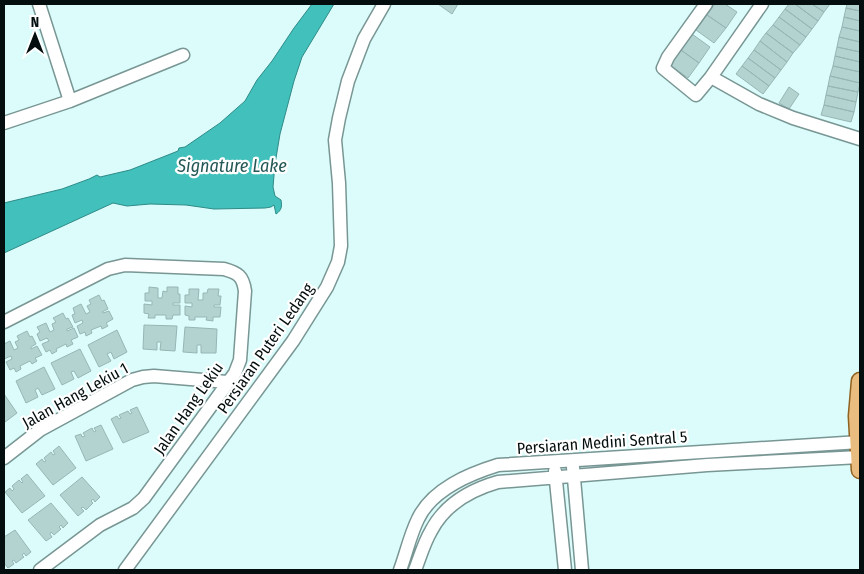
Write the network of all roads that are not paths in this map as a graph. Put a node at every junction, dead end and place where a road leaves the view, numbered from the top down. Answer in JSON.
{"nodes":[{"id":1,"x":38,"y":4,"type":"edge"},
{"id":2,"x":384,"y":4,"type":"edge"},
{"id":3,"x":706,"y":4,"type":"edge"},
{"id":4,"x":762,"y":4,"type":"edge"},
{"id":5,"x":183,"y":55,"type":"dead end"},
{"id":6,"x":711,"y":77,"type":"junction"},
{"id":7,"x":70,"y":101,"type":"junction"},
{"id":8,"x":4,"y":123,"type":"edge"},
{"id":9,"x":860,"y":139,"type":"edge"},
{"id":10,"x":4,"y":322,"type":"edge"},
{"id":11,"x":860,"y":381,"type":"edge"},
{"id":12,"x":227,"y":382,"type":"junction"},
{"id":13,"x":860,"y":453,"type":"edge"},
{"id":14,"x":4,"y":458,"type":"edge"},
{"id":15,"x":572,"y":460,"type":"junction"},
{"id":16,"x":554,"y":461,"type":"junction"},
{"id":17,"x":574,"y":476,"type":"junction"},
{"id":18,"x":556,"y":477,"type":"junction"},
{"id":19,"x":40,"y":570,"type":"edge"},
{"id":20,"x":125,"y":570,"type":"edge"},
{"id":21,"x":400,"y":570,"type":"edge"},
{"id":22,"x":415,"y":570,"type":"edge"},
{"id":23,"x":565,"y":570,"type":"edge"},
{"id":24,"x":582,"y":570,"type":"edge"}],
"edges":[{"from":1,"to":7,"type":"street"},
{"from":2,"to":20,"type":"street","name":"Persiaran Puteri Ledang"},
{"from":3,"to":6,"type":"street"},
{"from":4,"to":6,"type":"street"},
{"from":5,"to":7,"type":"street"},
{"from":6,"to":9,"type":"street"},
{"from":7,"to":8,"type":"street"},
{"from":10,"to":12,"type":"street","name":"Jalan Hang Lekiu"},
{"from":11,"to":13,"type":"main road"},
{"from":12,"to":14,"type":"street","name":"Jalan Hang Lekiu 1"},
{"from":12,"to":19,"type":"street","name":"Jalan Hang Lekiu"},
{"from":13,"to":15,"type":"street","name":"Persiaran Medini Sentral 5"},
{"from":13,"to":17,"type":"street","name":"Persiaran Medini Sentral 5"},
{"from":15,"to":16,"type":"street","name":"Persiaran Medini Sentral 5"},
{"from":15,"to":17,"type":"street"},
{"from":16,"to":18,"type":"street"},
{"from":16,"to":21,"type":"street","name":"Persiaran Medini Sentral 5"},
{"from":17,"to":18,"type":"street","name":"Persiaran Medini Sentral 5"},
{"from":17,"to":24,"type":"street"},
{"from":18,"to":22,"type":"street","name":"Persiaran Medini Sentral 5"},
{"from":18,"to":23,"type":"street"}]}
